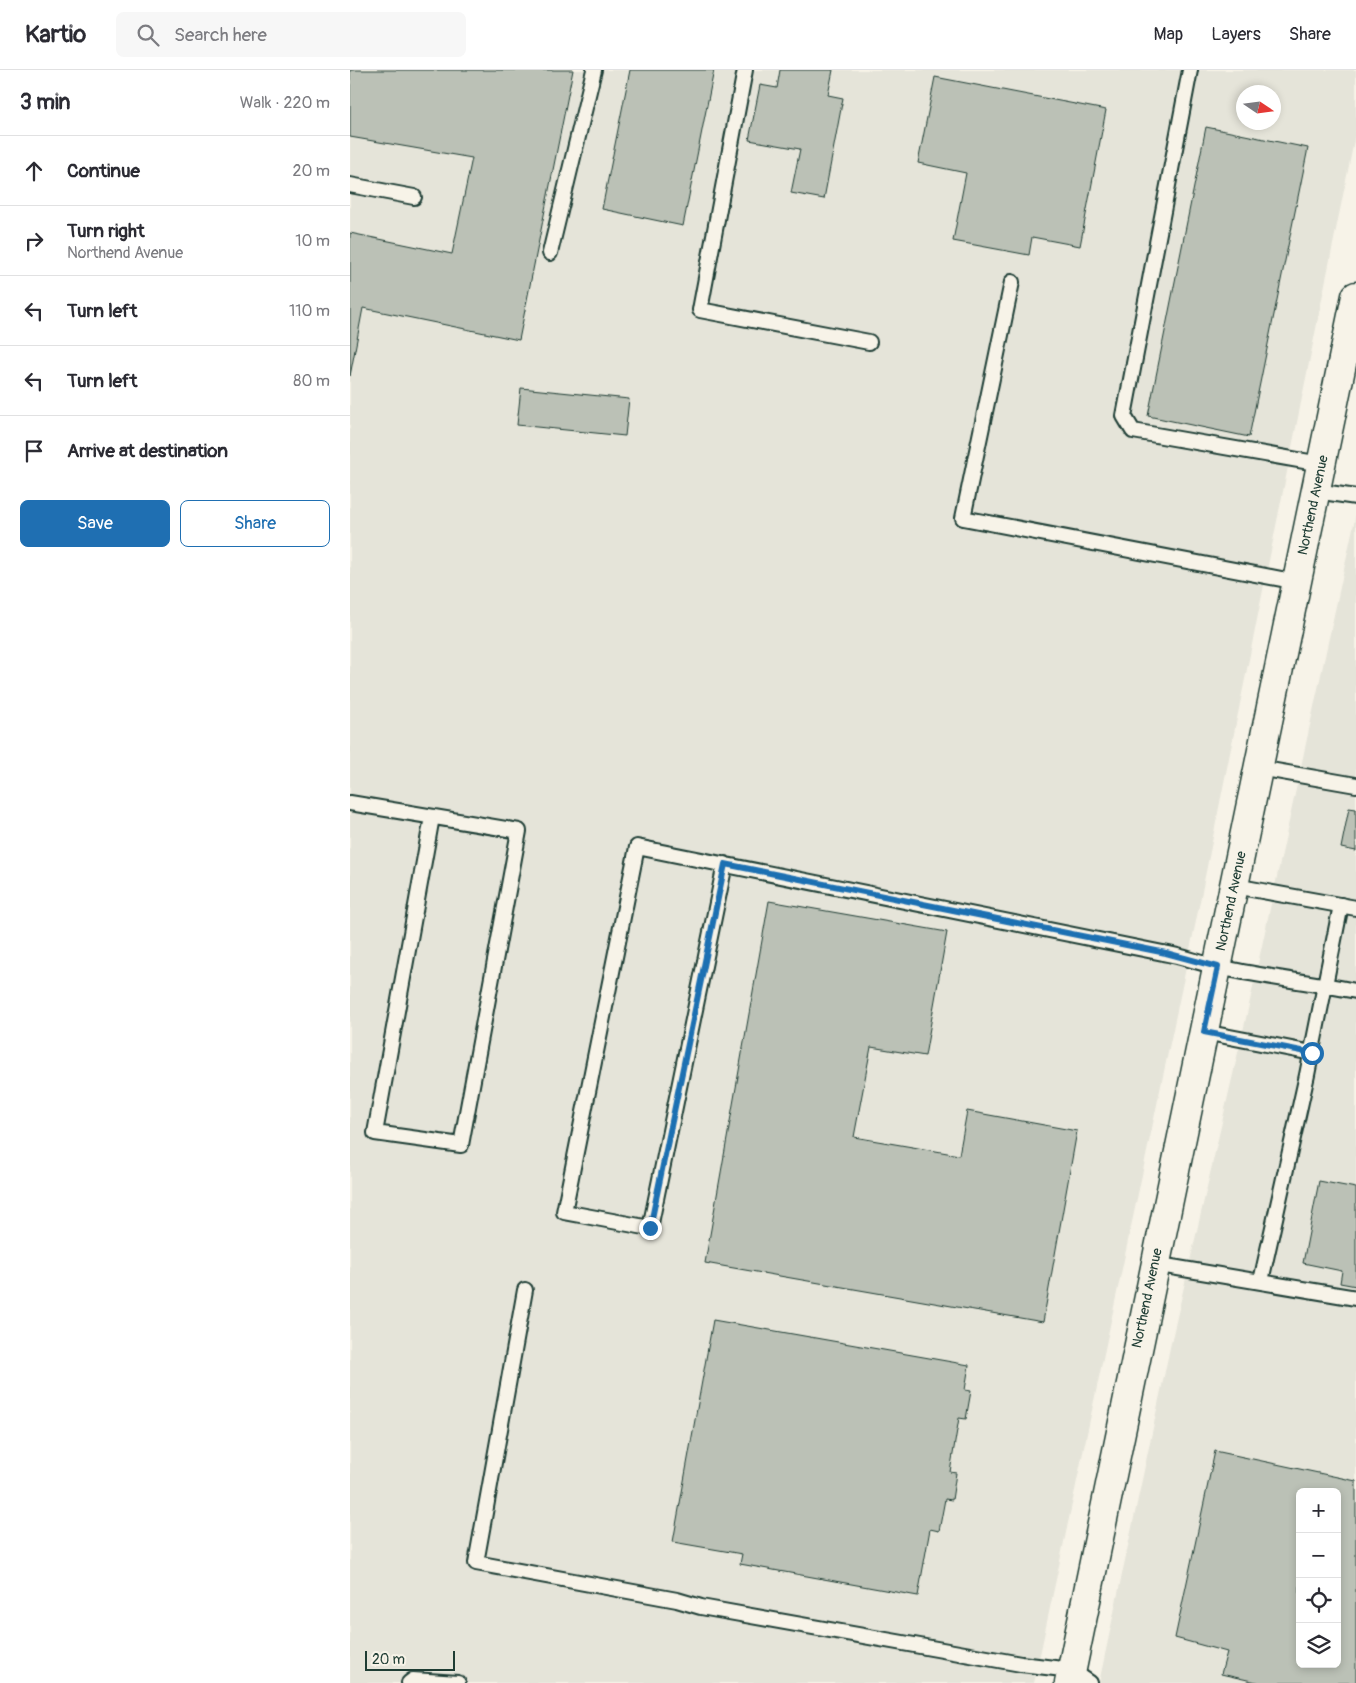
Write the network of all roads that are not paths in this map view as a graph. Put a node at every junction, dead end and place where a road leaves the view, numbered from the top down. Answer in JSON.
{"nodes":[{"id":1,"x":594,"y":70,"type":"edge"},
{"id":2,"x":745,"y":70,"type":"edge"},
{"id":3,"x":1190,"y":70,"type":"edge"},
{"id":4,"x":350,"y":185,"type":"edge"},
{"id":5,"x":414,"y":197,"type":"dead end"},
{"id":6,"x":550,"y":253,"type":"dead end"},
{"id":7,"x":1012,"y":282,"type":"dead end"},
{"id":8,"x":1356,"y":296,"type":"edge"},
{"id":9,"x":869,"y":342,"type":"dead end"},
{"id":10,"x":1321,"y":464,"type":"junction"},
{"id":11,"x":1316,"y":491,"type":"junction"},
{"id":12,"x":1356,"y":497,"type":"edge"},
{"id":13,"x":1297,"y":582,"type":"junction"},
{"id":14,"x":1259,"y":768,"type":"junction"},
{"id":15,"x":1356,"y":785,"type":"edge"},
{"id":16,"x":350,"y":803,"type":"edge"},
{"id":17,"x":432,"y":817,"type":"junction"},
{"id":18,"x":725,"y":864,"type":"junction"},
{"id":19,"x":1235,"y":886,"type":"junction"},
{"id":20,"x":1341,"y":905,"type":"junction"},
{"id":21,"x":1356,"y":908,"type":"edge"},
{"id":22,"x":1218,"y":967,"type":"junction"},
{"id":23,"x":1325,"y":985,"type":"junction"},
{"id":24,"x":1356,"y":992,"type":"edge"},
{"id":25,"x":1204,"y":1032,"type":"junction"},
{"id":26,"x":1312,"y":1053,"type":"junction"},
{"id":27,"x":1154,"y":1264,"type":"junction"},
{"id":28,"x":1260,"y":1281,"type":"junction"},
{"id":29,"x":525,"y":1290,"type":"dead end"},
{"id":30,"x":1356,"y":1298,"type":"edge"},
{"id":31,"x":1077,"y":1679,"type":"edge"},
{"id":32,"x":409,"y":1683,"type":"edge"},
{"id":33,"x":458,"y":1683,"type":"edge"}],
"edges":[{"from":1,"to":6,"type":"lane"},
{"from":2,"to":9,"type":"lane"},
{"from":3,"to":10,"type":"lane"},
{"from":4,"to":5,"type":"lane"},
{"from":7,"to":13,"type":"lane"},
{"from":8,"to":10,"type":"street","name":"Northend Avenue"},
{"from":10,"to":11,"type":"street","name":"Northend Avenue"},
{"from":11,"to":12,"type":"lane"},
{"from":11,"to":13,"type":"street","name":"Northend Avenue"},
{"from":13,"to":14,"type":"street","name":"Northend Avenue"},
{"from":14,"to":15,"type":"lane"},
{"from":14,"to":19,"type":"street","name":"Northend Avenue"},
{"from":16,"to":17,"type":"lane"},
{"from":17,"to":17,"type":"lane"},
{"from":18,"to":18,"type":"lane"},
{"from":18,"to":22,"type":"lane"},
{"from":19,"to":20,"type":"lane"},
{"from":19,"to":22,"type":"street","name":"Northend Avenue"},
{"from":20,"to":21,"type":"lane"},
{"from":20,"to":23,"type":"lane"},
{"from":22,"to":23,"type":"lane"},
{"from":22,"to":25,"type":"street","name":"Northend Avenue"},
{"from":23,"to":24,"type":"lane"},
{"from":23,"to":26,"type":"lane"},
{"from":25,"to":26,"type":"lane"},
{"from":25,"to":27,"type":"street","name":"Northend Avenue"},
{"from":26,"to":28,"type":"lane"},
{"from":27,"to":28,"type":"lane"},
{"from":27,"to":31,"type":"street","name":"Northend Avenue"},
{"from":28,"to":30,"type":"lane"},
{"from":29,"to":31,"type":"lane"},
{"from":32,"to":33,"type":"lane"}]}
